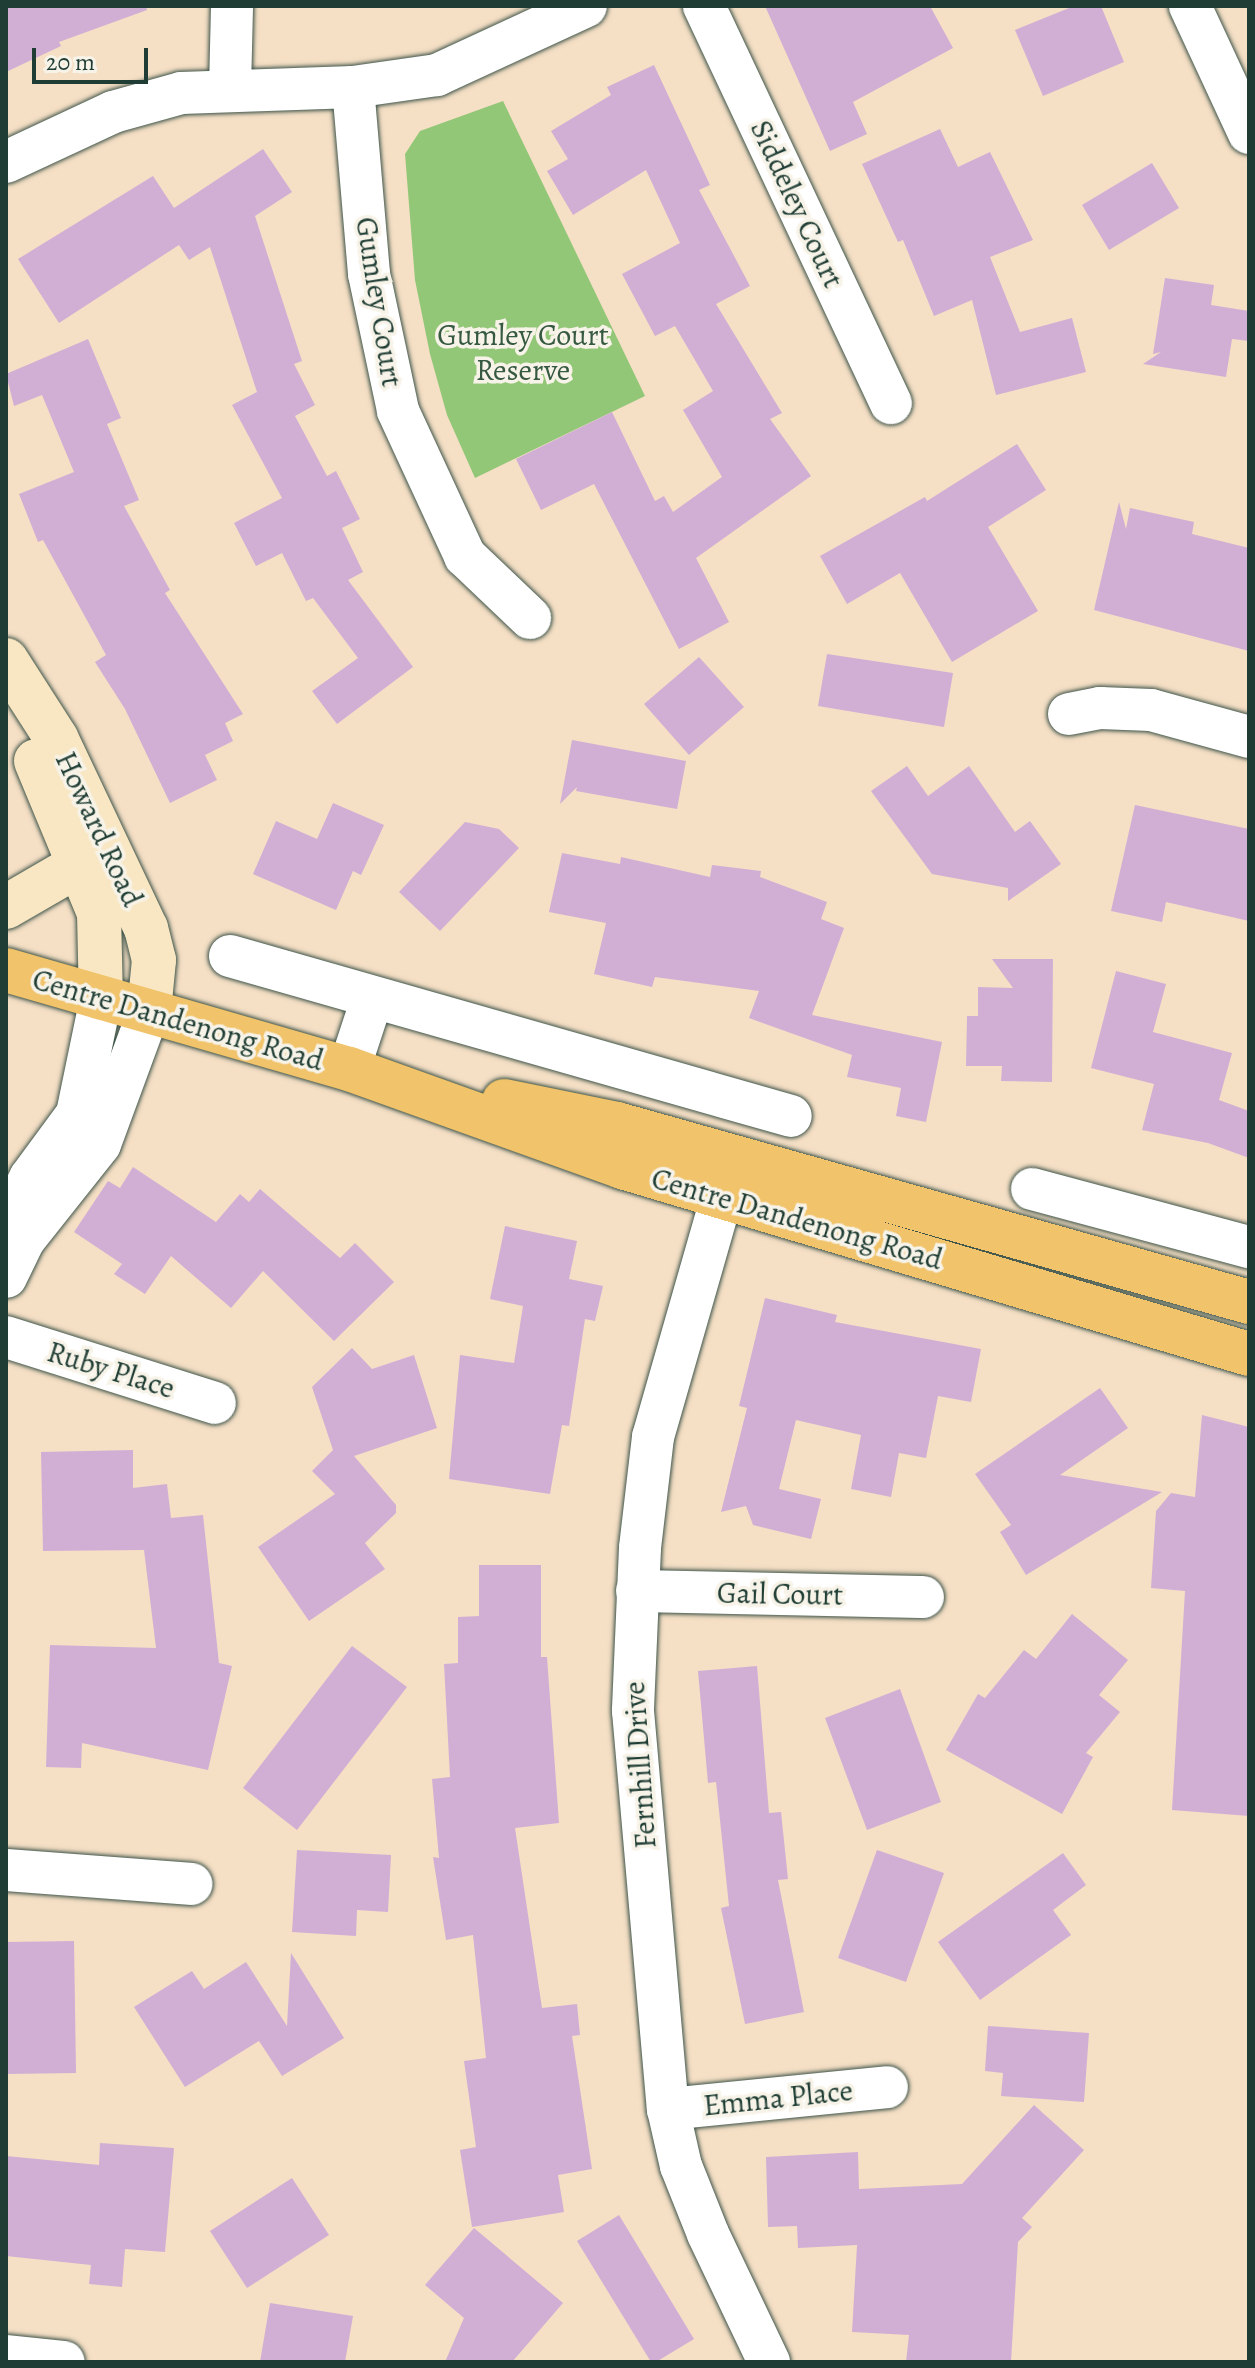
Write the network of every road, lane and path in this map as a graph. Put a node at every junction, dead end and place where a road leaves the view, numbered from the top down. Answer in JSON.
{"nodes":[{"id":1,"x":232,"y":6,"type":"edge"},
{"id":2,"x":586,"y":6,"type":"edge"},
{"id":3,"x":704,"y":6,"type":"edge"},
{"id":4,"x":1190,"y":6,"type":"edge"},
{"id":5,"x":353,"y":87,"type":"junction"},
{"id":6,"x":230,"y":89,"type":"junction"},
{"id":7,"x":1249,"y":133,"type":"edge"},
{"id":8,"x":6,"y":162,"type":"edge"},
{"id":9,"x":891,"y":403,"type":"dead end"},
{"id":10,"x":530,"y":618,"type":"dead end"},
{"id":11,"x":6,"y":660,"type":"edge"},
{"id":12,"x":6,"y":685,"type":"edge"},
{"id":13,"x":1069,"y":714,"type":"dead end"},
{"id":14,"x":1249,"y":737,"type":"edge"},
{"id":15,"x":82,"y":863,"type":"junction"},
{"id":16,"x":6,"y":907,"type":"edge"},
{"id":17,"x":230,"y":956,"type":"dead end"},
{"id":18,"x":6,"y":970,"type":"edge"},
{"id":19,"x":101,"y":998,"type":"junction"},
{"id":20,"x":372,"y":999,"type":"junction"},
{"id":21,"x":149,"y":1011,"type":"junction"},
{"id":22,"x":349,"y":1069,"type":"junction"},
{"id":23,"x":791,"y":1116,"type":"dead end"},
{"id":24,"x":728,"y":1177,"type":"junction"},
{"id":25,"x":1032,"y":1189,"type":"dead end"},
{"id":26,"x":6,"y":1225,"type":"edge"},
{"id":27,"x":1249,"y":1247,"type":"edge"},
{"id":28,"x":6,"y":1277,"type":"edge"},
{"id":29,"x":1249,"y":1302,"type":"edge"},
{"id":30,"x":6,"y":1337,"type":"edge"},
{"id":31,"x":1249,"y":1354,"type":"edge"},
{"id":32,"x":215,"y":1403,"type":"dead end"},
{"id":33,"x":637,"y":1591,"type":"junction"},
{"id":34,"x":923,"y":1597,"type":"dead end"},
{"id":35,"x":6,"y":1870,"type":"edge"},
{"id":36,"x":191,"y":1884,"type":"dead end"},
{"id":37,"x":887,"y":2087,"type":"dead end"},
{"id":38,"x":668,"y":2109,"type":"junction"},
{"id":39,"x":6,"y":2356,"type":"edge"},
{"id":40,"x":64,"y":2362,"type":"edge"},
{"id":41,"x":769,"y":2362,"type":"edge"}],
"edges":[{"from":1,"to":6,"type":"street"},
{"from":2,"to":5,"type":"street"},
{"from":3,"to":9,"type":"street","name":"Siddeley Court"},
{"from":4,"to":7,"type":"street"},
{"from":5,"to":6,"type":"street"},
{"from":5,"to":10,"type":"street","name":"Gumley Court"},
{"from":6,"to":8,"type":"street"},
{"from":11,"to":21,"type":"main road","name":"Howard Road"},
{"from":12,"to":15,"type":"main road","name":"Howard Road"},
{"from":13,"to":14,"type":"street"},
{"from":15,"to":16,"type":"main road"},
{"from":15,"to":19,"type":"main road","name":"Howard Road"},
{"from":17,"to":20,"type":"street"},
{"from":18,"to":19,"type":"main road","name":"Centre Dandenong Road"},
{"from":19,"to":21,"type":"main road","name":"Centre Dandenong Road"},
{"from":19,"to":26,"type":"street"},
{"from":20,"to":22,"type":"street","name":"Centre Dandenong Road"},
{"from":20,"to":23,"type":"street"},
{"from":21,"to":22,"type":"main road","name":"Centre Dandenong Road"},
{"from":21,"to":28,"type":"street"},
{"from":22,"to":24,"type":"main road","name":"Centre Dandenong Road"},
{"from":24,"to":29,"type":"main road","name":"Centre Dandenong Road"},
{"from":24,"to":31,"type":"main road","name":"Centre Dandenong Road"},
{"from":24,"to":33,"type":"street","name":"Fernhill Drive"},
{"from":25,"to":27,"type":"street"},
{"from":30,"to":32,"type":"street","name":"Ruby Place"},
{"from":33,"to":34,"type":"street","name":"Gail Court"},
{"from":33,"to":38,"type":"street","name":"Fernhill Drive"},
{"from":35,"to":36,"type":"street"},
{"from":37,"to":38,"type":"street","name":"Emma Place"},
{"from":38,"to":41,"type":"street","name":"Fernhill Drive"},
{"from":39,"to":40,"type":"street"}]}
